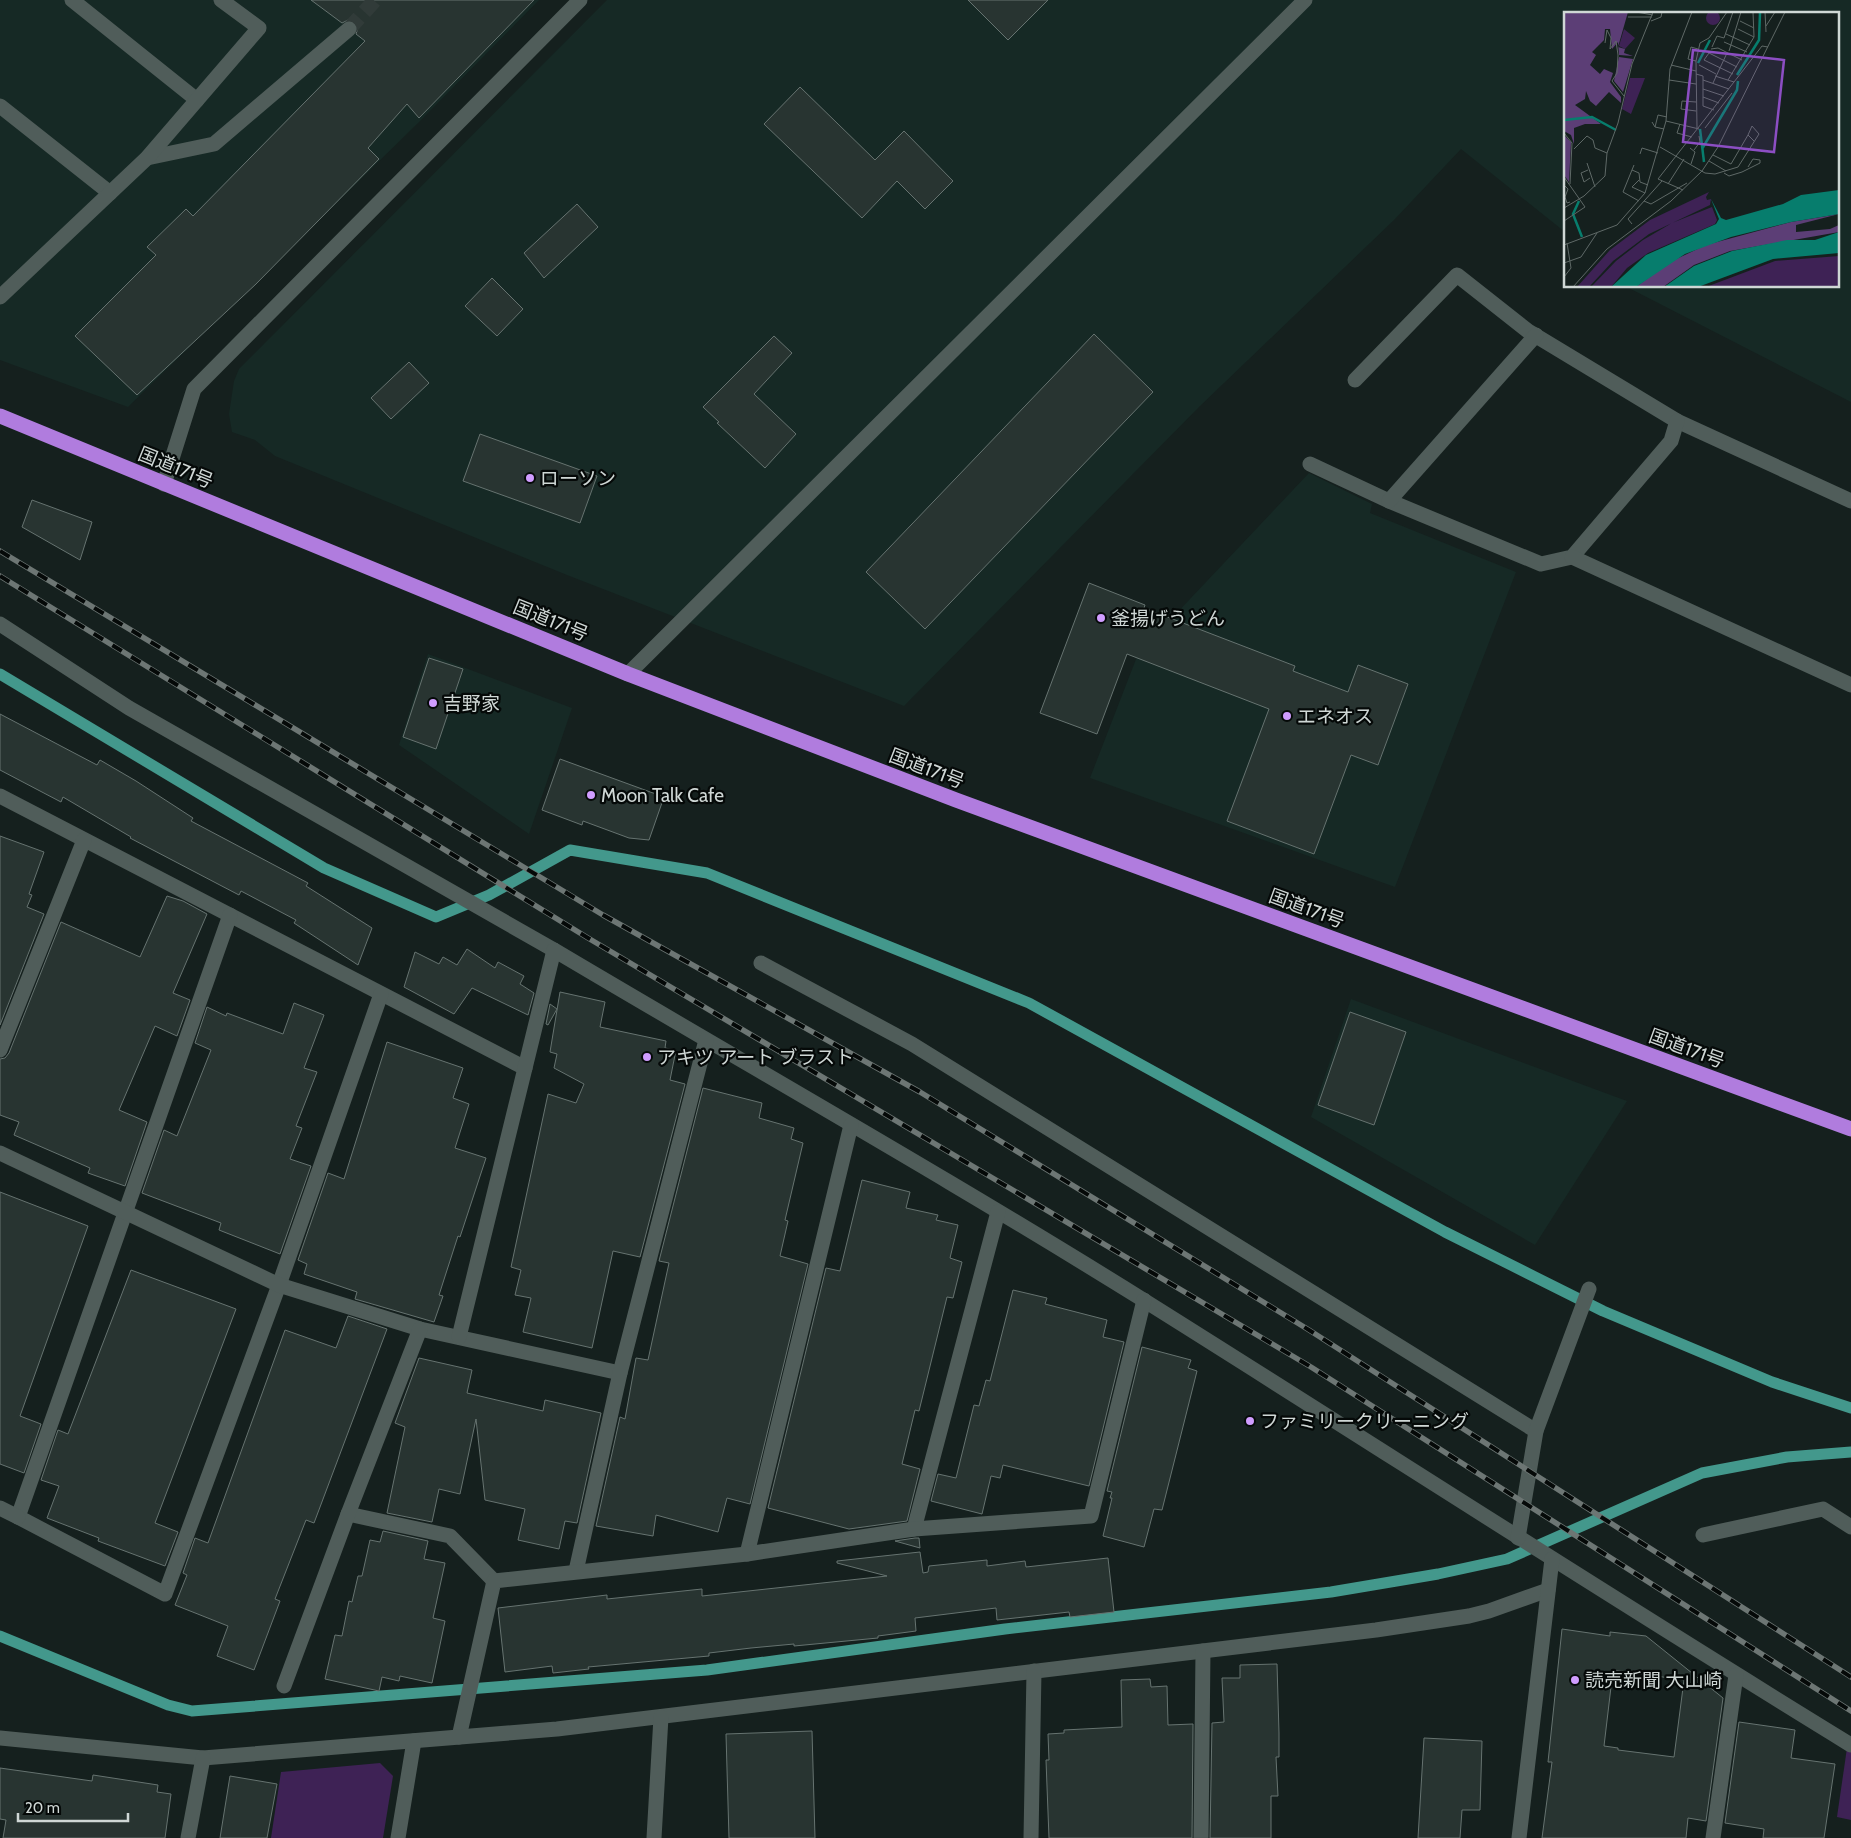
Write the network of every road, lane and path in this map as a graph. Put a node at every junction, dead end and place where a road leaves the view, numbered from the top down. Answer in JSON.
{"nodes":[{"id":1,"x":72,"y":0,"type":"edge"},
{"id":2,"x":221,"y":0,"type":"edge"},
{"id":3,"x":580,"y":0,"type":"edge"},
{"id":4,"x":1305,"y":0,"type":"edge"},
{"id":5,"x":349,"y":29,"type":"tunnel mouth"},
{"id":6,"x":197,"y":100,"type":"junction"},
{"id":7,"x":0,"y":106,"type":"edge"},
{"id":8,"x":147,"y":158,"type":"junction"},
{"id":9,"x":110,"y":193,"type":"junction"},
{"id":10,"x":0,"y":297,"type":"edge"},
{"id":11,"x":1536,"y":335,"type":"junction"},
{"id":12,"x":1356,"y":380,"type":"dead end"},
{"id":13,"x":0,"y":416,"type":"edge"},
{"id":14,"x":1678,"y":420,"type":"junction"},
{"id":15,"x":1310,"y":464,"type":"dead end"},
{"id":16,"x":164,"y":484,"type":"junction"},
{"id":17,"x":1389,"y":501,"type":"junction"},
{"id":18,"x":1851,"y":501,"type":"edge"},
{"id":19,"x":1572,"y":557,"type":"junction"},
{"id":20,"x":0,"y":624,"type":"edge"},
{"id":21,"x":628,"y":674,"type":"junction"},
{"id":22,"x":1851,"y":686,"type":"edge"},
{"id":23,"x":0,"y":796,"type":"edge"},
{"id":24,"x":84,"y":840,"type":"junction"},
{"id":25,"x":230,"y":915,"type":"junction"},
{"id":26,"x":554,"y":950,"type":"junction"},
{"id":27,"x":761,"y":962,"type":"dead end"},
{"id":28,"x":381,"y":994,"type":"junction"},
{"id":29,"x":706,"y":1040,"type":"junction"},
{"id":30,"x":0,"y":1050,"type":"edge"},
{"id":31,"x":525,"y":1068,"type":"junction"},
{"id":32,"x":851,"y":1125,"type":"junction"},
{"id":33,"x":1851,"y":1129,"type":"edge"},
{"id":34,"x":0,"y":1153,"type":"edge"},
{"id":35,"x":126,"y":1212,"type":"junction"},
{"id":36,"x":998,"y":1212,"type":"junction"},
{"id":37,"x":279,"y":1285,"type":"junction"},
{"id":38,"x":1589,"y":1289,"type":"dead end"},
{"id":39,"x":1144,"y":1300,"type":"junction"},
{"id":40,"x":420,"y":1329,"type":"junction"},
{"id":41,"x":459,"y":1337,"type":"junction"},
{"id":42,"x":620,"y":1373,"type":"junction"},
{"id":43,"x":1536,"y":1431,"type":"junction"},
{"id":44,"x":0,"y":1508,"type":"edge"},
{"id":45,"x":348,"y":1514,"type":"junction"},
{"id":46,"x":18,"y":1517,"type":"junction"},
{"id":47,"x":1851,"y":1526,"type":"edge"},
{"id":48,"x":914,"y":1529,"type":"junction"},
{"id":49,"x":1703,"y":1535,"type":"dead end"},
{"id":50,"x":1518,"y":1538,"type":"junction"},
{"id":51,"x":747,"y":1554,"type":"junction"},
{"id":52,"x":1552,"y":1559,"type":"junction"},
{"id":53,"x":576,"y":1571,"type":"junction"},
{"id":54,"x":494,"y":1581,"type":"junction"},
{"id":55,"x":1548,"y":1590,"type":"junction"},
{"id":56,"x":1203,"y":1652,"type":"junction"},
{"id":57,"x":1034,"y":1671,"type":"junction"},
{"id":58,"x":1736,"y":1675,"type":"junction"},
{"id":59,"x":284,"y":1686,"type":"dead end"},
{"id":60,"x":661,"y":1717,"type":"junction"},
{"id":61,"x":460,"y":1737,"type":"junction"},
{"id":62,"x":0,"y":1738,"type":"edge"},
{"id":63,"x":414,"y":1741,"type":"junction"},
{"id":64,"x":1851,"y":1745,"type":"edge"},
{"id":65,"x":202,"y":1758,"type":"junction"},
{"id":66,"x":188,"y":1838,"type":"edge"},
{"id":67,"x":398,"y":1838,"type":"edge"},
{"id":68,"x":654,"y":1838,"type":"edge"},
{"id":69,"x":1032,"y":1838,"type":"edge"},
{"id":70,"x":1201,"y":1838,"type":"edge"},
{"id":71,"x":1519,"y":1838,"type":"edge"},
{"id":72,"x":1713,"y":1838,"type":"edge"}],
"edges":[{"from":1,"to":6,"type":"street"},
{"from":2,"to":6,"type":"street"},
{"from":3,"to":16,"type":"street"},
{"from":4,"to":21,"type":"street"},
{"from":5,"to":8,"type":"street"},
{"from":6,"to":8,"type":"street"},
{"from":7,"to":9,"type":"street"},
{"from":8,"to":9,"type":"street"},
{"from":9,"to":10,"type":"street"},
{"from":11,"to":12,"type":"street"},
{"from":11,"to":14,"type":"street"},
{"from":11,"to":17,"type":"street"},
{"from":13,"to":16,"type":"highway","name":"国道171号"},
{"from":14,"to":18,"type":"street"},
{"from":14,"to":19,"type":"street"},
{"from":15,"to":17,"type":"street"},
{"from":16,"to":21,"type":"highway","name":"国道171号"},
{"from":17,"to":19,"type":"street"},
{"from":19,"to":22,"type":"street"},
{"from":20,"to":26,"type":"street"},
{"from":21,"to":33,"type":"highway","name":"国道171号"},
{"from":23,"to":24,"type":"street"},
{"from":24,"to":25,"type":"street"},
{"from":24,"to":30,"type":"street"},
{"from":25,"to":28,"type":"street"},
{"from":25,"to":35,"type":"street"},
{"from":26,"to":29,"type":"street"},
{"from":26,"to":31,"type":"street"},
{"from":27,"to":43,"type":"street"},
{"from":28,"to":31,"type":"street"},
{"from":28,"to":37,"type":"street"},
{"from":29,"to":32,"type":"street"},
{"from":29,"to":42,"type":"street"},
{"from":31,"to":41,"type":"street"},
{"from":32,"to":36,"type":"street"},
{"from":32,"to":51,"type":"street"},
{"from":34,"to":35,"type":"street"},
{"from":35,"to":37,"type":"street"},
{"from":35,"to":46,"type":"street"},
{"from":36,"to":39,"type":"street"},
{"from":36,"to":48,"type":"street"},
{"from":37,"to":40,"type":"street"},
{"from":37,"to":46,"type":"street"},
{"from":38,"to":43,"type":"street"},
{"from":39,"to":48,"type":"street"},
{"from":39,"to":50,"type":"street"},
{"from":40,"to":41,"type":"street"},
{"from":40,"to":45,"type":"street"},
{"from":41,"to":42,"type":"street"},
{"from":42,"to":53,"type":"street"},
{"from":43,"to":50,"type":"street"},
{"from":44,"to":46,"type":"street"},
{"from":45,"to":54,"type":"street"},
{"from":45,"to":59,"type":"street"},
{"from":47,"to":49,"type":"street"},
{"from":48,"to":51,"type":"street"},
{"from":50,"to":52,"type":"street"},
{"from":51,"to":53,"type":"street"},
{"from":52,"to":55,"type":"street"},
{"from":52,"to":58,"type":"street"},
{"from":53,"to":54,"type":"street"},
{"from":54,"to":61,"type":"street"},
{"from":55,"to":56,"type":"street"},
{"from":55,"to":71,"type":"street"},
{"from":56,"to":57,"type":"street"},
{"from":56,"to":70,"type":"street"},
{"from":57,"to":60,"type":"street"},
{"from":57,"to":69,"type":"street"},
{"from":58,"to":64,"type":"street"},
{"from":58,"to":72,"type":"street"},
{"from":60,"to":61,"type":"street"},
{"from":60,"to":68,"type":"street"},
{"from":61,"to":63,"type":"street"},
{"from":62,"to":65,"type":"street"},
{"from":63,"to":65,"type":"street"},
{"from":63,"to":67,"type":"street"},
{"from":65,"to":66,"type":"street"}]}
